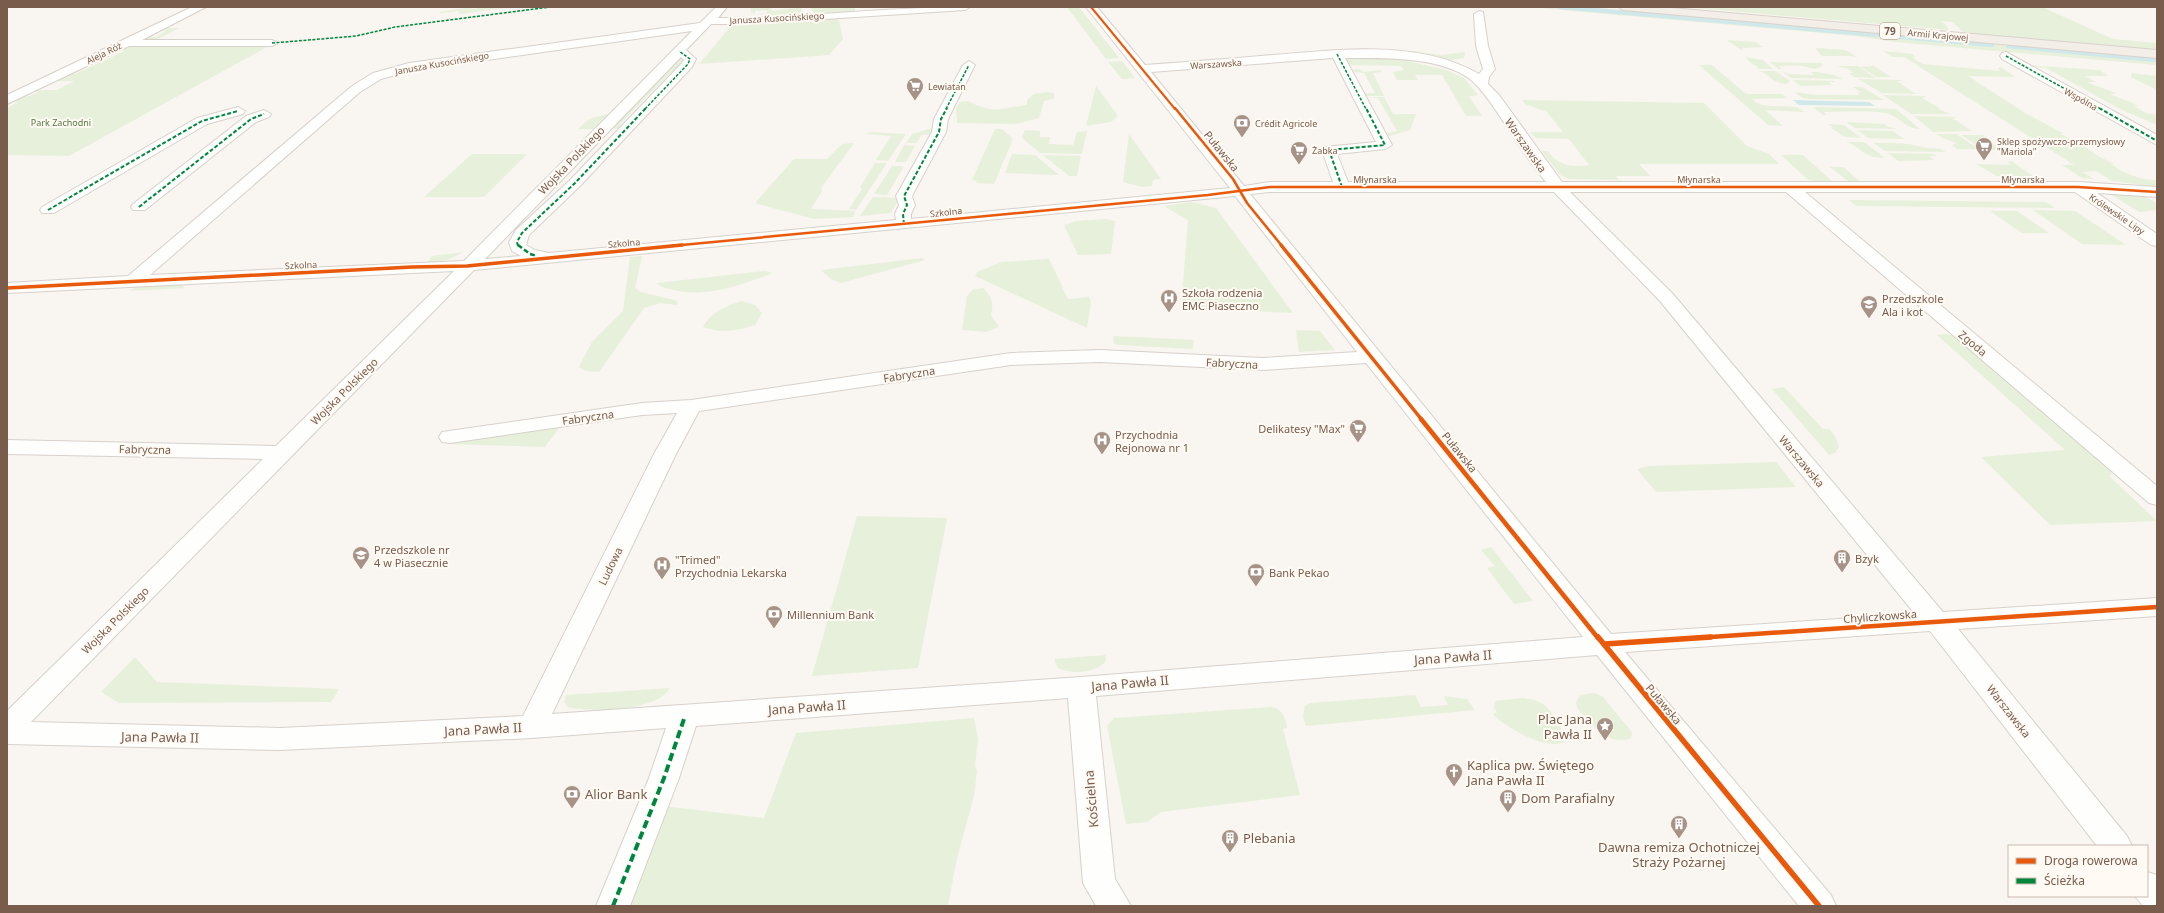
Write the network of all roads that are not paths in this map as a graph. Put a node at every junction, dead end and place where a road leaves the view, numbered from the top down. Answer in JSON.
{"nodes":[{"id":1,"x":201,"y":7,"type":"edge"},
{"id":2,"x":722,"y":7,"type":"edge"},
{"id":3,"x":965,"y":7,"type":"edge"},
{"id":4,"x":1091,"y":7,"type":"edge"},
{"id":5,"x":1623,"y":7,"type":"edge"},
{"id":6,"x":1479,"y":14,"type":"dead end"},
{"id":7,"x":706,"y":23,"type":"junction"},
{"id":8,"x":126,"y":43,"type":"junction"},
{"id":9,"x":272,"y":43,"type":"dead end"},
{"id":10,"x":679,"y":51,"type":"junction"},
{"id":11,"x":1337,"y":54,"type":"junction"},
{"id":12,"x":2157,"y":54,"type":"edge"},
{"id":13,"x":2006,"y":56,"type":"dead end"},
{"id":14,"x":1477,"y":62,"type":"junction"},
{"id":15,"x":968,"y":65,"type":"dead end"},
{"id":16,"x":1448,"y":65,"type":"junction"},
{"id":17,"x":1142,"y":69,"type":"junction"},
{"id":18,"x":1482,"y":83,"type":"junction"},
{"id":19,"x":7,"y":100,"type":"edge"},
{"id":20,"x":238,"y":111,"type":"dead end"},
{"id":21,"x":264,"y":114,"type":"dead end"},
{"id":22,"x":2157,"y":141,"type":"edge"},
{"id":23,"x":1342,"y":187,"type":"junction"},
{"id":24,"x":1558,"y":187,"type":"junction"},
{"id":25,"x":1790,"y":187,"type":"junction"},
{"id":26,"x":2078,"y":187,"type":"junction"},
{"id":27,"x":1240,"y":191,"type":"junction"},
{"id":28,"x":2157,"y":192,"type":"edge"},
{"id":29,"x":139,"y":206,"type":"dead end"},
{"id":30,"x":48,"y":210,"type":"dead end"},
{"id":31,"x":904,"y":224,"type":"junction"},
{"id":32,"x":2157,"y":240,"type":"edge"},
{"id":33,"x":553,"y":258,"type":"junction"},
{"id":34,"x":467,"y":266,"type":"junction"},
{"id":35,"x":133,"y":281,"type":"junction"},
{"id":36,"x":7,"y":288,"type":"edge"},
{"id":37,"x":1371,"y":357,"type":"junction"},
{"id":38,"x":691,"y":406,"type":"junction"},
{"id":39,"x":450,"y":437,"type":"dead end"},
{"id":40,"x":7,"y":447,"type":"edge"},
{"id":41,"x":283,"y":453,"type":"junction"},
{"id":42,"x":2157,"y":498,"type":"edge"},
{"id":43,"x":2157,"y":607,"type":"edge"},
{"id":44,"x":1936,"y":621,"type":"junction"},
{"id":45,"x":1605,"y":644,"type":"junction"},
{"id":46,"x":1081,"y":687,"type":"junction"},
{"id":47,"x":685,"y":716,"type":"junction"},
{"id":48,"x":532,"y":727,"type":"junction"},
{"id":49,"x":7,"y":729,"type":"edge"},
{"id":50,"x":7,"y":733,"type":"edge"},
{"id":51,"x":2115,"y":845,"type":"edge"},
{"id":52,"x":2148,"y":887,"type":"edge"},
{"id":53,"x":2157,"y":898,"type":"edge"},
{"id":54,"x":613,"y":906,"type":"edge"},
{"id":55,"x":1114,"y":906,"type":"edge"},
{"id":56,"x":1819,"y":906,"type":"edge"}],
"edges":[{"from":1,"to":8,"type":"street","name":"Aleja Róż"},
{"from":2,"to":7,"type":"street","name":"Wojska Polskiego"},
{"from":3,"to":7,"type":"street","name":"Janusza Kusocińskiego"},
{"from":4,"to":17,"type":"street","name":"Puławska"},
{"from":5,"to":12,"type":"main road","name":"Armii Krajowej","number":"79"},
{"from":6,"to":14,"type":"street"},
{"from":7,"to":10,"type":"street","name":"Wojska Polskiego"},
{"from":7,"to":35,"type":"street","name":"Janusza Kusocińskiego"},
{"from":8,"to":9,"type":"street"},
{"from":8,"to":19,"type":"street","name":"Aleja Róż"},
{"from":10,"to":33,"type":"street","name":"Wojska Polskiego"},
{"from":10,"to":34,"type":"street","name":"Wojska Polskiego"},
{"from":11,"to":16,"type":"street","name":"Warszawska"},
{"from":11,"to":17,"type":"street","name":"Warszawska"},
{"from":11,"to":23,"type":"street"},
{"from":13,"to":22,"type":"street","name":"Wspólna"},
{"from":14,"to":16,"type":"street","name":"Warszawska"},
{"from":14,"to":18,"type":"street"},
{"from":15,"to":31,"type":"street"},
{"from":16,"to":18,"type":"street","name":"Warszawska"},
{"from":17,"to":27,"type":"street","name":"Puławska"},
{"from":18,"to":24,"type":"street","name":"Warszawska"},
{"from":20,"to":30,"type":"street"},
{"from":21,"to":29,"type":"street"},
{"from":23,"to":24,"type":"street","name":"Młynarska"},
{"from":23,"to":27,"type":"street","name":"Młynarska"},
{"from":24,"to":25,"type":"street","name":"Młynarska"},
{"from":24,"to":44,"type":"street","name":"Warszawska"},
{"from":25,"to":26,"type":"street","name":"Młynarska"},
{"from":25,"to":42,"type":"street","name":"Zgoda"},
{"from":26,"to":28,"type":"street","name":"Młynarska"},
{"from":26,"to":32,"type":"street","name":"Królewskie Lipy"},
{"from":27,"to":31,"type":"street","name":"Szkolna"},
{"from":27,"to":37,"type":"street","name":"Puławska"},
{"from":31,"to":33,"type":"street","name":"Szkolna"},
{"from":33,"to":34,"type":"street","name":"Szkolna"},
{"from":34,"to":35,"type":"street","name":"Szkolna"},
{"from":34,"to":41,"type":"street","name":"Wojska Polskiego"},
{"from":35,"to":36,"type":"street","name":"Szkolna"},
{"from":37,"to":38,"type":"street","name":"Fabryczna"},
{"from":37,"to":45,"type":"street","name":"Puławska"},
{"from":38,"to":39,"type":"street","name":"Fabryczna"},
{"from":38,"to":48,"type":"street","name":"Ludowa"},
{"from":40,"to":41,"type":"street","name":"Fabryczna"},
{"from":41,"to":49,"type":"street","name":"Wojska Polskiego"},
{"from":43,"to":44,"type":"street","name":"Chyliczkowska"},
{"from":44,"to":45,"type":"street","name":"Chyliczkowska"},
{"from":44,"to":51,"type":"street","name":"Warszawska"},
{"from":45,"to":46,"type":"street","name":"Jana Pawła II"},
{"from":45,"to":56,"type":"street","name":"Puławska"},
{"from":46,"to":47,"type":"street","name":"Jana Pawła II"},
{"from":46,"to":55,"type":"street","name":"Kościelna"},
{"from":47,"to":48,"type":"street","name":"Jana Pawła II"},
{"from":47,"to":54,"type":"street"},
{"from":48,"to":50,"type":"street","name":"Jana Pawła II"},
{"from":52,"to":53,"type":"street"}]}
